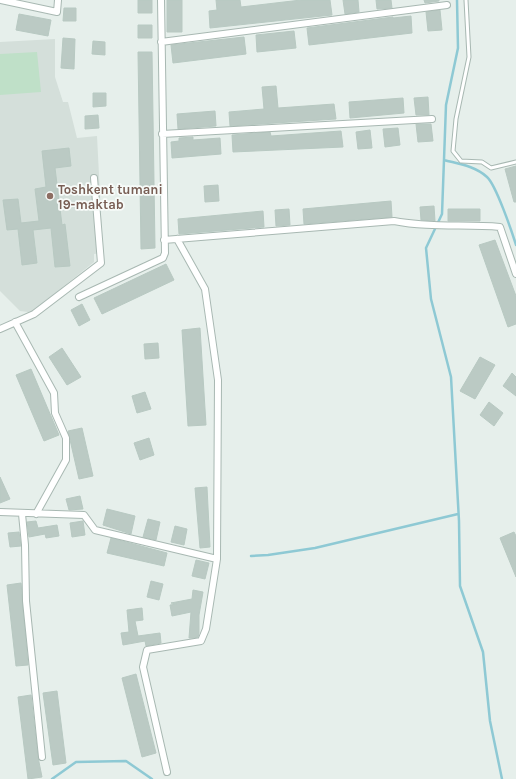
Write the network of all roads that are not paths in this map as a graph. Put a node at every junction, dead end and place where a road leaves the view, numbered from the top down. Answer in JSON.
{"nodes":[{"id":1,"x":1,"y":0,"type":"edge"},
{"id":2,"x":58,"y":0,"type":"edge"},
{"id":3,"x":161,"y":0,"type":"edge"},
{"id":4,"x":466,"y":0,"type":"edge"},
{"id":5,"x":447,"y":4,"type":"dead end"},
{"id":6,"x":161,"y":42,"type":"junction"},
{"id":7,"x":432,"y":118,"type":"dead end"},
{"id":8,"x":162,"y":134,"type":"junction"},
{"id":9,"x":516,"y":162,"type":"edge"},
{"id":10,"x":94,"y":178,"type":"dead end"},
{"id":11,"x":177,"y":239,"type":"junction"},
{"id":12,"x":164,"y":240,"type":"junction"},
{"id":13,"x":516,"y":274,"type":"edge"},
{"id":14,"x":79,"y":297,"type":"dead end"},
{"id":15,"x":15,"y":322,"type":"junction"},
{"id":16,"x":0,"y":329,"type":"edge"},
{"id":17,"x":0,"y":512,"type":"edge"},
{"id":18,"x":22,"y":514,"type":"junction"},
{"id":19,"x":36,"y":514,"type":"junction"},
{"id":20,"x":217,"y":559,"type":"junction"},
{"id":21,"x":42,"y":757,"type":"dead end"},
{"id":22,"x":167,"y":772,"type":"dead end"}],
"edges":[{"from":1,"to":2,"type":"street"},
{"from":3,"to":6,"type":"street"},
{"from":4,"to":9,"type":"lane"},
{"from":5,"to":6,"type":"street"},
{"from":6,"to":8,"type":"street"},
{"from":7,"to":8,"type":"street"},
{"from":8,"to":12,"type":"street"},
{"from":10,"to":15,"type":"street"},
{"from":11,"to":12,"type":"street"},
{"from":11,"to":13,"type":"street"},
{"from":11,"to":20,"type":"street"},
{"from":12,"to":14,"type":"street"},
{"from":15,"to":16,"type":"street"},
{"from":15,"to":19,"type":"street"},
{"from":17,"to":18,"type":"street"},
{"from":18,"to":19,"type":"street"},
{"from":18,"to":21,"type":"street"},
{"from":19,"to":20,"type":"street"},
{"from":20,"to":22,"type":"street"}]}
